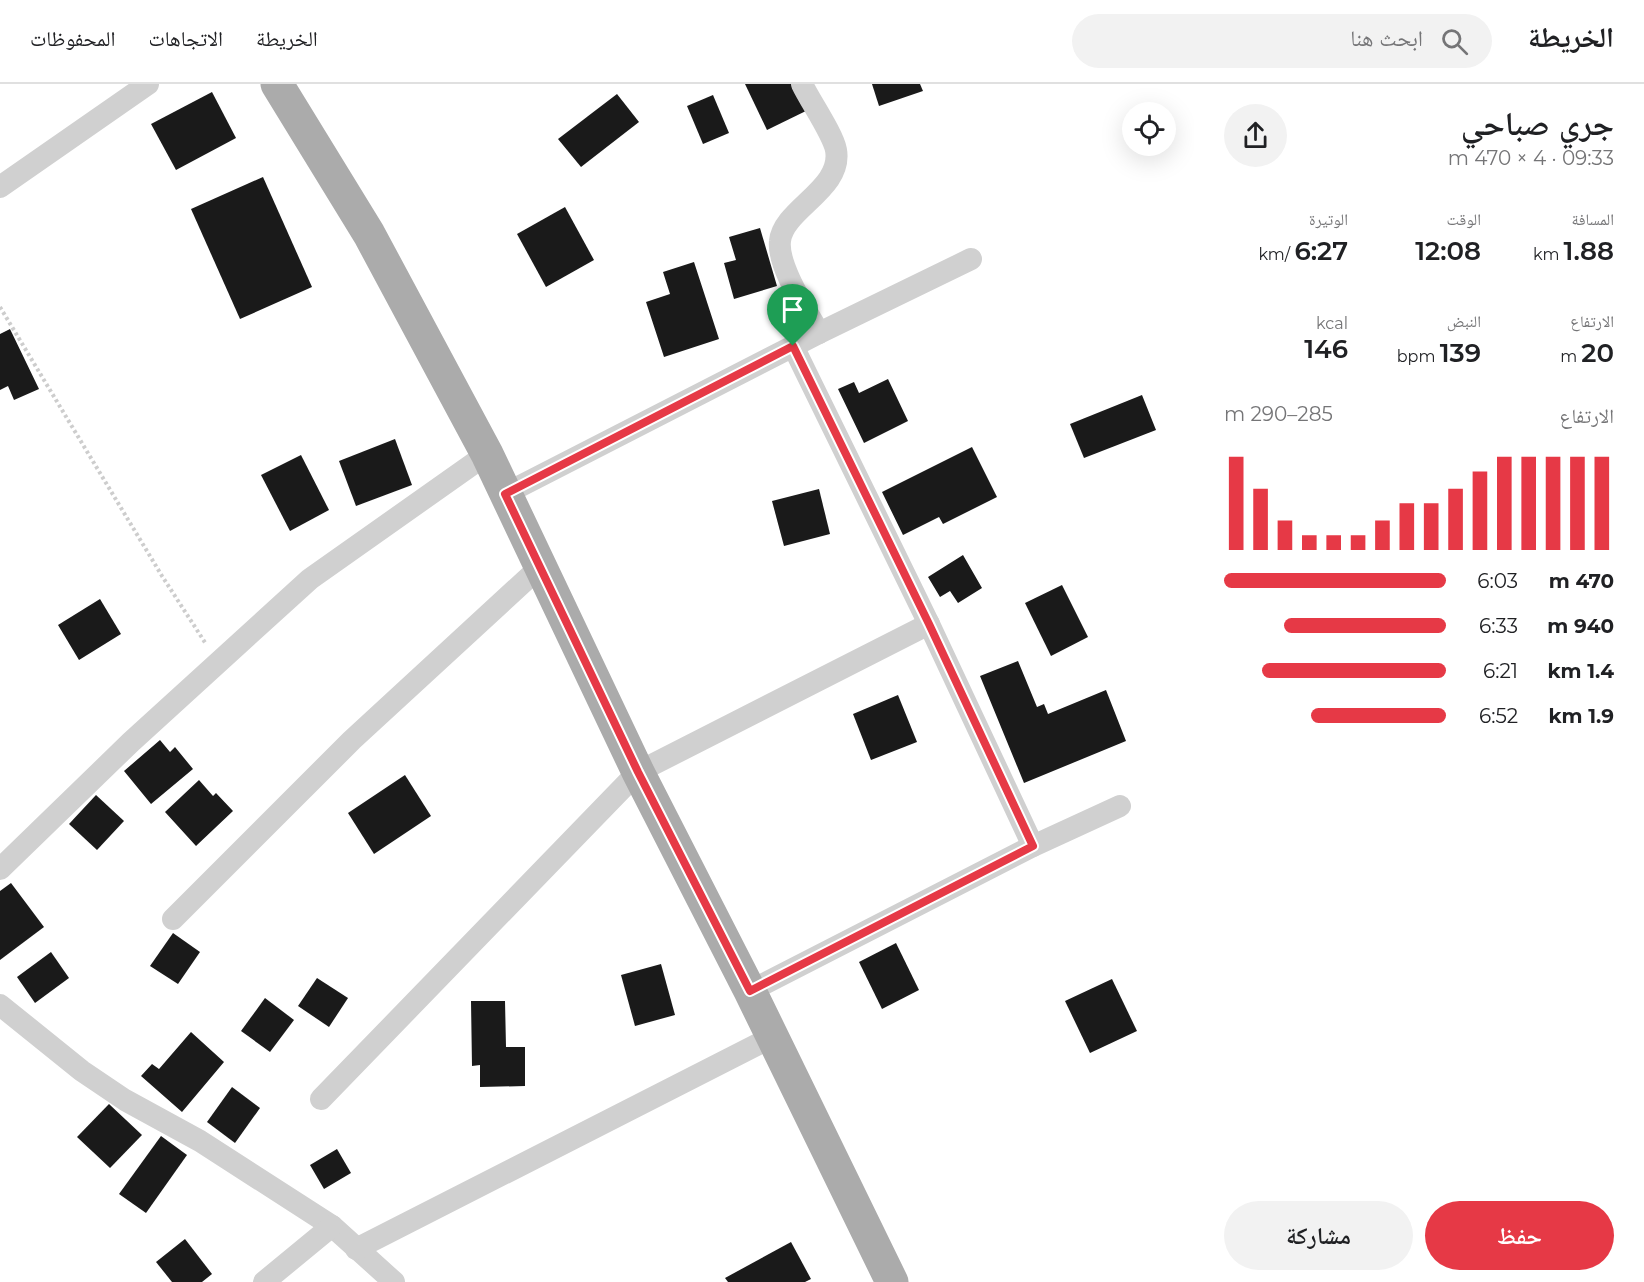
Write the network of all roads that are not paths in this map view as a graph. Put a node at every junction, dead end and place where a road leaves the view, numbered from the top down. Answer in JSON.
{"nodes":[{"id":1,"x":148,"y":84,"type":"edge"},
{"id":2,"x":277,"y":84,"type":"edge"},
{"id":3,"x":802,"y":84,"type":"edge"},
{"id":4,"x":0,"y":187,"type":"edge"},
{"id":5,"x":971,"y":259,"type":"dead end"},
{"id":6,"x":819,"y":333,"type":"junction"},
{"id":7,"x":793,"y":346,"type":"junction"},
{"id":8,"x":487,"y":454,"type":"junction"},
{"id":9,"x":505,"y":494,"type":"junction"},
{"id":10,"x":541,"y":566,"type":"junction"},
{"id":11,"x":929,"y":624,"type":"junction"},
{"id":12,"x":638,"y":772,"type":"junction"},
{"id":13,"x":1120,"y":806,"type":"dead end"},
{"id":14,"x":1033,"y":846,"type":"junction"},
{"id":15,"x":0,"y":869,"type":"edge"},
{"id":16,"x":173,"y":919,"type":"dead end"},
{"id":17,"x":750,"y":991,"type":"junction"},
{"id":18,"x":0,"y":1005,"type":"edge"},
{"id":19,"x":772,"y":1037,"type":"junction"},
{"id":20,"x":321,"y":1099,"type":"dead end"},
{"id":21,"x":332,"y":1226,"type":"junction"},
{"id":22,"x":356,"y":1249,"type":"junction"},
{"id":23,"x":264,"y":1282,"type":"edge"},
{"id":24,"x":394,"y":1282,"type":"edge"},
{"id":25,"x":892,"y":1282,"type":"edge"}],
"edges":[{"from":1,"to":4,"type":"street"},
{"from":2,"to":8,"type":"main road"},
{"from":3,"to":6,"type":"street"},
{"from":5,"to":6,"type":"street"},
{"from":6,"to":7,"type":"street"},
{"from":7,"to":9,"type":"street"},
{"from":7,"to":11,"type":"street"},
{"from":8,"to":9,"type":"main road"},
{"from":8,"to":15,"type":"street"},
{"from":9,"to":10,"type":"main road"},
{"from":10,"to":12,"type":"main road"},
{"from":10,"to":16,"type":"street"},
{"from":11,"to":12,"type":"street"},
{"from":11,"to":14,"type":"street"},
{"from":12,"to":17,"type":"main road"},
{"from":12,"to":20,"type":"street"},
{"from":13,"to":14,"type":"street"},
{"from":14,"to":17,"type":"street"},
{"from":17,"to":19,"type":"main road"},
{"from":18,"to":21,"type":"street"},
{"from":19,"to":22,"type":"street"},
{"from":19,"to":25,"type":"main road"},
{"from":21,"to":22,"type":"street"},
{"from":21,"to":23,"type":"street"},
{"from":22,"to":24,"type":"street"}]}
